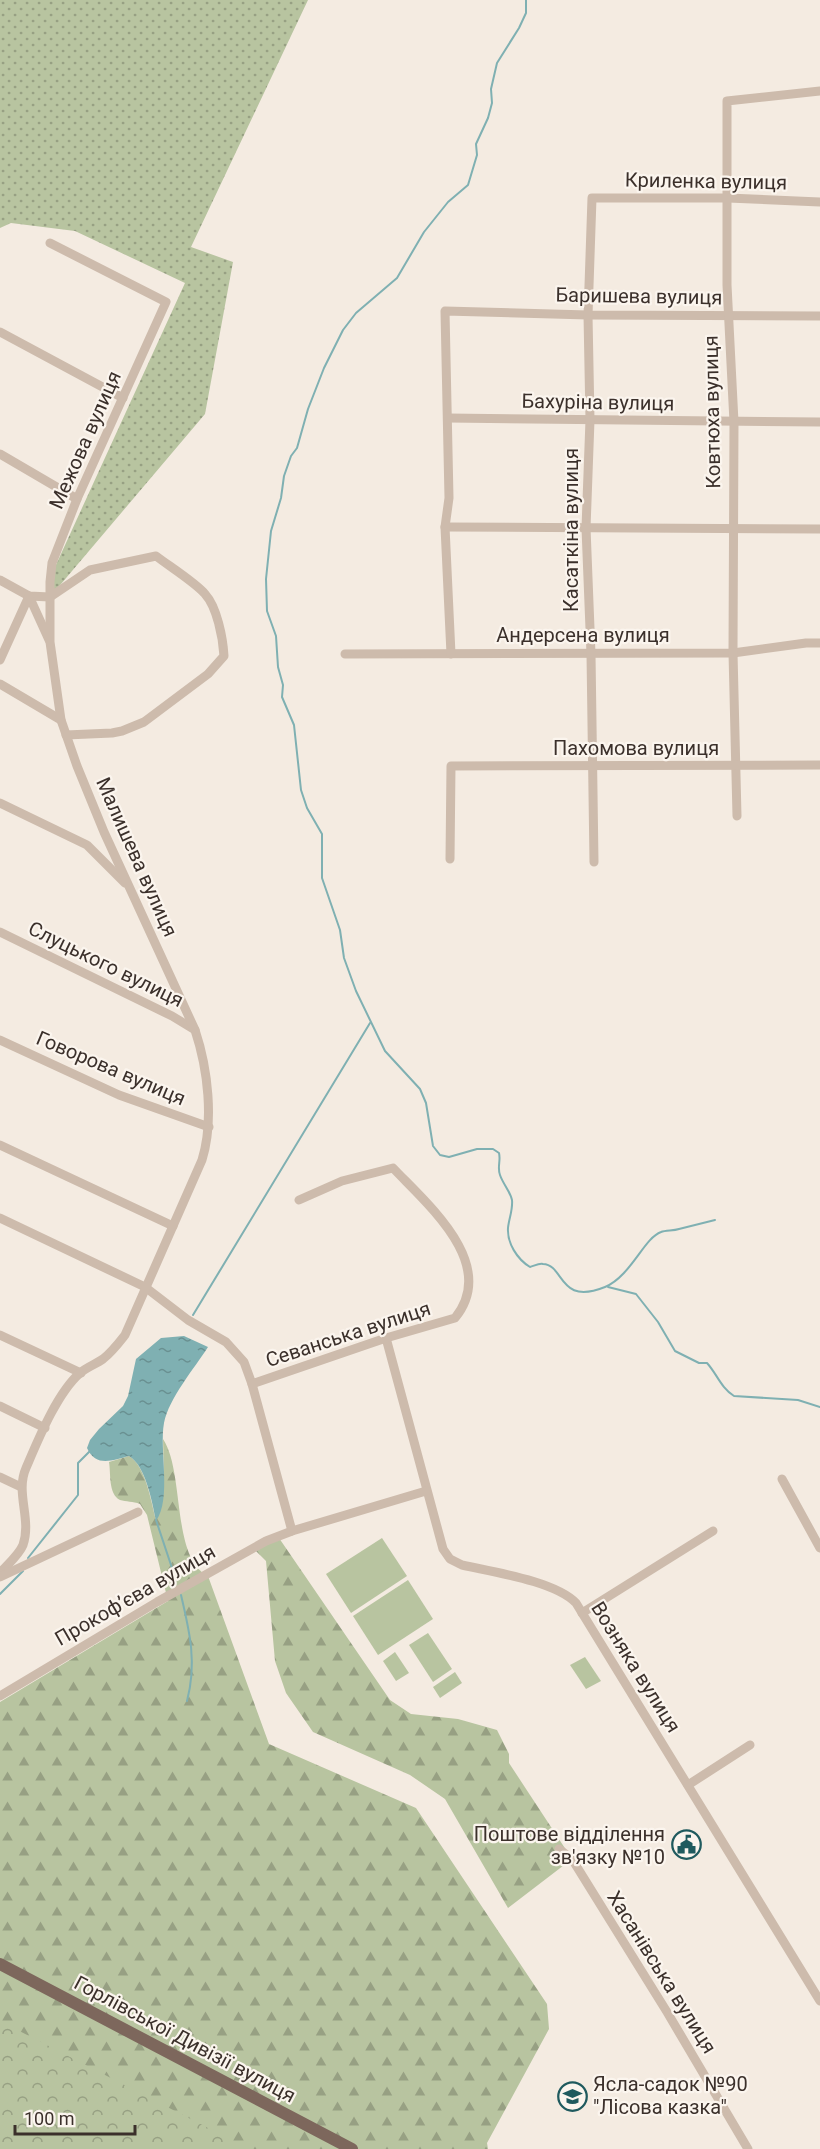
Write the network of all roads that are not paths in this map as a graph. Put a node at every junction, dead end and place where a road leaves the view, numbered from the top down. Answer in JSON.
{"nodes":[{"id":1,"x":820,"y":91,"type":"edge"},
{"id":2,"x":591,"y":198,"type":"joint"},
{"id":3,"x":728,"y":198,"type":"junction"},
{"id":4,"x":820,"y":202,"type":"edge"},
{"id":5,"x":50,"y":243,"type":"dead end"},
{"id":6,"x":588,"y":315,"type":"junction"},
{"id":7,"x":728,"y":315,"type":"junction"},
{"id":8,"x":820,"y":316,"type":"edge"},
{"id":9,"x":0,"y":332,"type":"edge"},
{"id":10,"x":123,"y":398,"type":"junction"},
{"id":11,"x":448,"y":418,"type":"junction"},
{"id":12,"x":590,"y":420,"type":"junction"},
{"id":13,"x":734,"y":422,"type":"junction"},
{"id":14,"x":820,"y":422,"type":"edge"},
{"id":15,"x":0,"y":454,"type":"edge"},
{"id":16,"x":77,"y":499,"type":"junction"},
{"id":17,"x":445,"y":527,"type":"junction"},
{"id":18,"x":586,"y":528,"type":"junction"},
{"id":19,"x":732,"y":529,"type":"junction"},
{"id":20,"x":820,"y":530,"type":"edge"},
{"id":21,"x":0,"y":580,"type":"edge"},
{"id":22,"x":29,"y":596,"type":"junction"},
{"id":23,"x":50,"y":597,"type":"junction"},
{"id":24,"x":50,"y":642,"type":"junction"},
{"id":25,"x":820,"y":643,"type":"edge"},
{"id":26,"x":733,"y":653,"type":"junction"},
{"id":27,"x":345,"y":654,"type":"dead end"},
{"id":28,"x":451,"y":654,"type":"junction"},
{"id":29,"x":591,"y":654,"type":"junction"},
{"id":30,"x":0,"y":660,"type":"edge"},
{"id":31,"x":0,"y":684,"type":"edge"},
{"id":32,"x":61,"y":720,"type":"junction"},
{"id":33,"x":66,"y":735,"type":"junction"},
{"id":34,"x":820,"y":765,"type":"edge"},
{"id":35,"x":735,"y":766,"type":"junction"},
{"id":36,"x":593,"y":767,"type":"junction"},
{"id":37,"x":0,"y":803,"type":"edge"},
{"id":38,"x":737,"y":816,"type":"dead end"},
{"id":39,"x":104,"y":832,"type":"junction"},
{"id":40,"x":87,"y":845,"type":"junction"},
{"id":41,"x":450,"y":859,"type":"dead end"},
{"id":42,"x":594,"y":862,"type":"dead end"},
{"id":43,"x":131,"y":889,"type":"junction"},
{"id":44,"x":0,"y":932,"type":"edge"},
{"id":45,"x":182,"y":998,"type":"junction"},
{"id":46,"x":172,"y":1016,"type":"junction"},
{"id":47,"x":195,"y":1030,"type":"junction"},
{"id":48,"x":0,"y":1040,"type":"edge"},
{"id":49,"x":209,"y":1127,"type":"junction"},
{"id":50,"x":0,"y":1144,"type":"edge"},
{"id":51,"x":299,"y":1200,"type":"dead end"},
{"id":52,"x":0,"y":1218,"type":"edge"},
{"id":53,"x":173,"y":1226,"type":"junction"},
{"id":54,"x":146,"y":1287,"type":"junction"},
{"id":55,"x":0,"y":1335,"type":"edge"},
{"id":56,"x":386,"y":1338,"type":"junction"},
{"id":57,"x":81,"y":1373,"type":"junction"},
{"id":58,"x":252,"y":1384,"type":"junction"},
{"id":59,"x":0,"y":1406,"type":"edge"},
{"id":60,"x":45,"y":1428,"type":"junction"},
{"id":61,"x":0,"y":1477,"type":"edge"},
{"id":62,"x":782,"y":1479,"type":"dead end"},
{"id":63,"x":21,"y":1487,"type":"junction"},
{"id":64,"x":426,"y":1491,"type":"junction"},
{"id":65,"x":138,"y":1512,"type":"dead end"},
{"id":66,"x":292,"y":1531,"type":"junction"},
{"id":67,"x":713,"y":1531,"type":"dead end"},
{"id":68,"x":820,"y":1548,"type":"edge"},
{"id":69,"x":0,"y":1575,"type":"edge"},
{"id":70,"x":582,"y":1613,"type":"junction"},
{"id":71,"x":0,"y":1696,"type":"edge"},
{"id":72,"x":750,"y":1745,"type":"dead end"},
{"id":73,"x":688,"y":1785,"type":"junction"},
{"id":74,"x":559,"y":1849,"type":"dead end"},
{"id":75,"x":0,"y":1964,"type":"edge"},
{"id":76,"x":820,"y":2001,"type":"edge"},
{"id":77,"x":352,"y":2149,"type":"edge"},
{"id":78,"x":748,"y":2149,"type":"edge"}],
"edges":[{"from":1,"to":3,"type":"street","name":"Ковтюха вулиця"},
{"from":2,"to":3,"type":"street","name":"Криленка вулиця"},
{"from":2,"to":6,"type":"street","name":"Касаткіна вулиця"},
{"from":3,"to":4,"type":"street","name":"Криленка вулиця"},
{"from":3,"to":7,"type":"street","name":"Ковтюха вулиця"},
{"from":5,"to":10,"type":"street","name":"Межова вулиця"},
{"from":6,"to":7,"type":"street","name":"Баришева вулиця"},
{"from":6,"to":11,"type":"street","name":"Баришева вулиця"},
{"from":6,"to":12,"type":"street","name":"Касаткіна вулиця"},
{"from":7,"to":8,"type":"street","name":"Баришева вулиця"},
{"from":7,"to":13,"type":"street","name":"Ковтюха вулиця"},
{"from":9,"to":10,"type":"street"},
{"from":10,"to":16,"type":"street","name":"Межова вулиця"},
{"from":11,"to":12,"type":"street","name":"Бахуріна вулиця"},
{"from":11,"to":17,"type":"street"},
{"from":12,"to":13,"type":"street","name":"Бахуріна вулиця"},
{"from":12,"to":18,"type":"street","name":"Касаткіна вулиця"},
{"from":13,"to":14,"type":"street","name":"Бахуріна вулиця"},
{"from":13,"to":19,"type":"street","name":"Ковтюха вулиця"},
{"from":15,"to":16,"type":"street"},
{"from":16,"to":23,"type":"street","name":"Межова вулиця"},
{"from":17,"to":18,"type":"street"},
{"from":17,"to":28,"type":"street"},
{"from":18,"to":19,"type":"street"},
{"from":18,"to":29,"type":"street","name":"Касаткіна вулиця"},
{"from":19,"to":20,"type":"street"},
{"from":19,"to":26,"type":"street","name":"Ковтюха вулиця"},
{"from":21,"to":22,"type":"street"},
{"from":22,"to":23,"type":"street"},
{"from":22,"to":24,"type":"street"},
{"from":22,"to":30,"type":"street"},
{"from":23,"to":24,"type":"street","name":"Малишева вулиця"},
{"from":23,"to":33,"type":"street"},
{"from":24,"to":32,"type":"street","name":"Малишева вулиця"},
{"from":25,"to":26,"type":"street","name":"Андерсена вулиця"},
{"from":26,"to":29,"type":"street","name":"Андерсена вулиця"},
{"from":26,"to":35,"type":"street","name":"Ковтюха вулиця"},
{"from":27,"to":28,"type":"street","name":"Андерсена вулиця"},
{"from":28,"to":29,"type":"street","name":"Андерсена вулиця"},
{"from":29,"to":36,"type":"street","name":"Касаткіна вулиця"},
{"from":31,"to":32,"type":"street"},
{"from":32,"to":33,"type":"street","name":"Малишева вулиця"},
{"from":33,"to":39,"type":"street","name":"Малишева вулиця"},
{"from":34,"to":35,"type":"street","name":"Пахомова вулиця"},
{"from":35,"to":36,"type":"street","name":"Пахомова вулиця"},
{"from":35,"to":38,"type":"street","name":"Ковтюха вулиця"},
{"from":36,"to":41,"type":"street","name":"Пахомова вулиця"},
{"from":36,"to":42,"type":"street","name":"Касаткіна вулиця"},
{"from":37,"to":40,"type":"street"},
{"from":39,"to":40,"type":"street"},
{"from":39,"to":43,"type":"street","name":"Малишева вулиця"},
{"from":40,"to":43,"type":"street"},
{"from":43,"to":45,"type":"street","name":"Малишева вулиця"},
{"from":44,"to":46,"type":"street","name":"Слуцького вулиця"},
{"from":45,"to":46,"type":"street"},
{"from":45,"to":47,"type":"street","name":"Малишева вулиця"},
{"from":46,"to":47,"type":"street","name":"Слуцького вулиця"},
{"from":47,"to":49,"type":"street","name":"Малишева вулиця"},
{"from":48,"to":49,"type":"street","name":"Говорова вулиця"},
{"from":49,"to":53,"type":"street","name":"Малишева вулиця"},
{"from":50,"to":53,"type":"street"},
{"from":51,"to":56,"type":"street","name":"Севанська вулиця"},
{"from":52,"to":54,"type":"street","name":"Севанська вулиця"},
{"from":53,"to":54,"type":"street","name":"Малишева вулиця"},
{"from":54,"to":57,"type":"street","name":"Малишева вулиця"},
{"from":54,"to":58,"type":"street","name":"Севанська вулиця"},
{"from":55,"to":57,"type":"street"},
{"from":56,"to":58,"type":"street","name":"Севанська вулиця"},
{"from":56,"to":64,"type":"street","name":"Возняка вулиця"},
{"from":57,"to":60,"type":"street","name":"Малишева вулиця"},
{"from":58,"to":66,"type":"street","name":"Севанська вулиця"},
{"from":59,"to":60,"type":"street"},
{"from":60,"to":63,"type":"street","name":"Малишева вулиця"},
{"from":61,"to":63,"type":"street"},
{"from":62,"to":68,"type":"street"},
{"from":63,"to":69,"type":"street"},
{"from":64,"to":66,"type":"street","name":"Прокоф’єва вулиця"},
{"from":64,"to":70,"type":"street","name":"Возняка вулиця"},
{"from":65,"to":69,"type":"street"},
{"from":66,"to":71,"type":"street","name":"Прокоф’єва вулиця"},
{"from":67,"to":70,"type":"street"},
{"from":70,"to":73,"type":"street","name":"Возняка вулиця"},
{"from":72,"to":73,"type":"street"},
{"from":73,"to":76,"type":"street","name":"Возняка вулиця"},
{"from":74,"to":78,"type":"street","name":"Хасанівська вулиця"},
{"from":75,"to":77,"type":"main road","name":"Горлівської Дивізії вулиця"}]}
